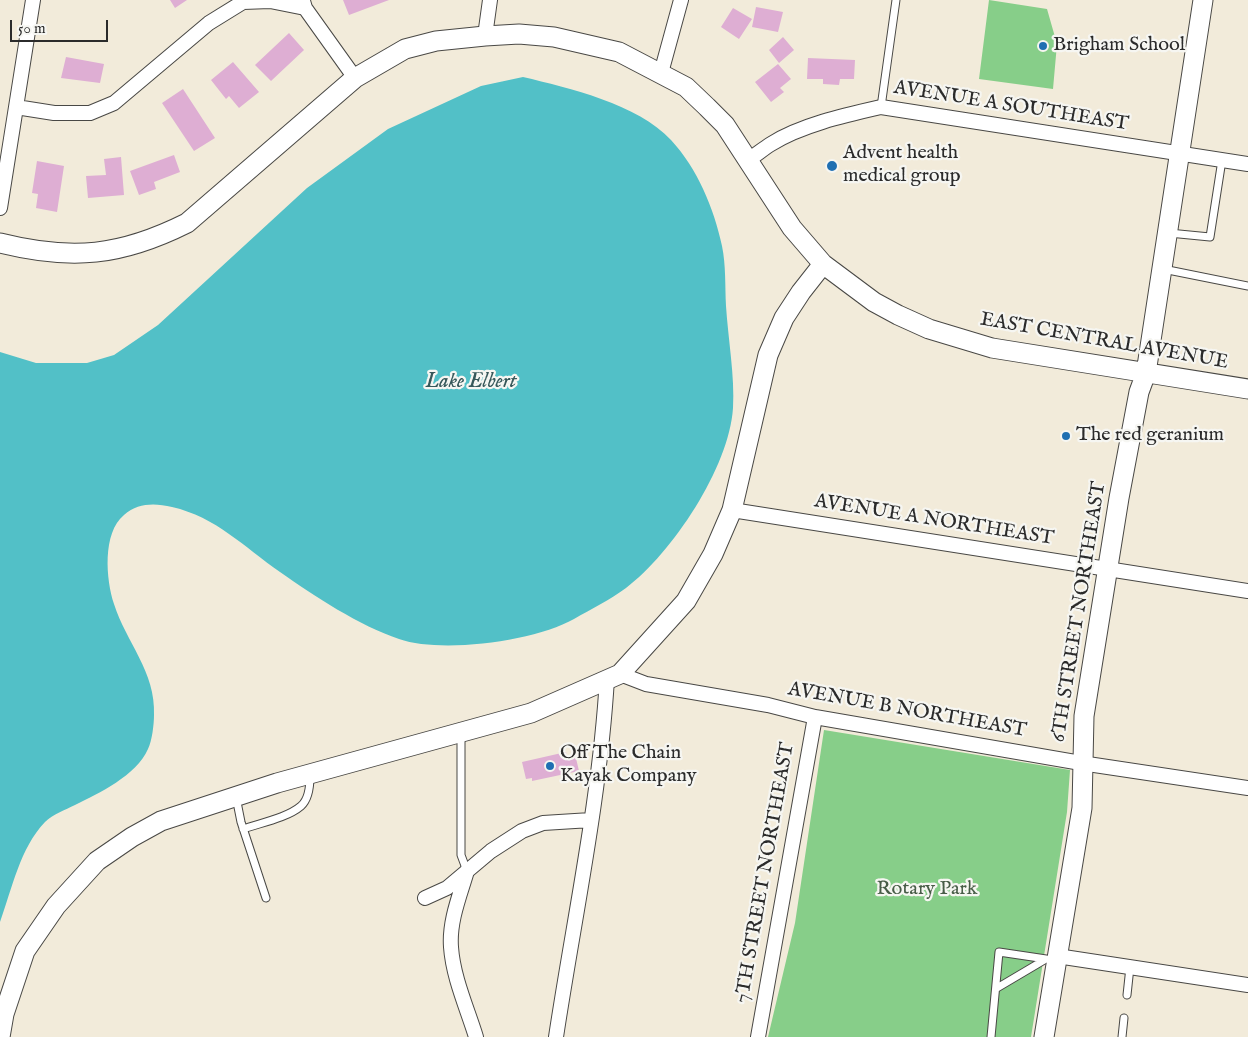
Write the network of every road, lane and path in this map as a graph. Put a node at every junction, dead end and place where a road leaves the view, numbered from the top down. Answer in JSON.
{"nodes":[{"id":1,"x":33,"y":0,"type":"edge"},
{"id":2,"x":490,"y":0,"type":"edge"},
{"id":3,"x":681,"y":0,"type":"edge"},
{"id":4,"x":896,"y":0,"type":"edge"},
{"id":5,"x":1203,"y":0,"type":"edge"},
{"id":6,"x":304,"y":4,"type":"edge"},
{"id":7,"x":484,"y":36,"type":"junction"},
{"id":8,"x":661,"y":73,"type":"junction"},
{"id":9,"x":355,"y":78,"type":"junction"},
{"id":10,"x":16,"y":107,"type":"junction"},
{"id":11,"x":881,"y":107,"type":"junction"},
{"id":12,"x":1181,"y":154,"type":"junction"},
{"id":13,"x":748,"y":160,"type":"junction"},
{"id":14,"x":1222,"y":160,"type":"junction"},
{"id":15,"x":1248,"y":164,"type":"edge"},
{"id":16,"x":0,"y":208,"type":"edge"},
{"id":17,"x":1168,"y":233,"type":"junction"},
{"id":18,"x":0,"y":243,"type":"edge"},
{"id":19,"x":823,"y":264,"type":"junction"},
{"id":20,"x":1162,"y":269,"type":"junction"},
{"id":21,"x":1248,"y":286,"type":"edge"},
{"id":22,"x":1146,"y":373,"type":"junction"},
{"id":23,"x":1248,"y":389,"type":"edge"},
{"id":24,"x":732,"y":510,"type":"junction"},
{"id":25,"x":1108,"y":567,"type":"junction"},
{"id":26,"x":1248,"y":590,"type":"edge"},
{"id":27,"x":614,"y":676,"type":"junction"},
{"id":28,"x":815,"y":717,"type":"junction"},
{"id":29,"x":460,"y":731,"type":"junction"},
{"id":30,"x":1081,"y":763,"type":"junction"},
{"id":31,"x":310,"y":774,"type":"junction"},
{"id":32,"x":1248,"y":788,"type":"edge"},
{"id":33,"x":236,"y":796,"type":"junction"},
{"id":34,"x":591,"y":820,"type":"junction"},
{"id":35,"x":243,"y":829,"type":"junction"},
{"id":36,"x":467,"y":871,"type":"junction"},
{"id":37,"x":266,"y":898,"type":"dead end"},
{"id":38,"x":425,"y":898,"type":"dead end"},
{"id":39,"x":1052,"y":958,"type":"junction"},
{"id":40,"x":1130,"y":967,"type":"junction"},
{"id":41,"x":1248,"y":985,"type":"edge"},
{"id":42,"x":997,"y":988,"type":"junction"},
{"id":43,"x":1127,"y":994,"type":"dead end"},
{"id":44,"x":1124,"y":1018,"type":"dead end"},
{"id":45,"x":0,"y":1037,"type":"edge"},
{"id":46,"x":476,"y":1037,"type":"edge"},
{"id":47,"x":556,"y":1037,"type":"edge"},
{"id":48,"x":758,"y":1037,"type":"edge"},
{"id":49,"x":991,"y":1037,"type":"edge"},
{"id":50,"x":1044,"y":1037,"type":"edge"},
{"id":51,"x":1122,"y":1037,"type":"edge"}],
"edges":[{"from":1,"to":10,"type":"street"},
{"from":2,"to":7,"type":"street"},
{"from":3,"to":8,"type":"street"},
{"from":4,"to":11,"type":"lane"},
{"from":5,"to":12,"type":"street","name":"6TH STREET NORTHEAST"},
{"from":6,"to":9,"type":"street"},
{"from":6,"to":10,"type":"street"},
{"from":7,"to":8,"type":"street","name":"EAST CENTRAL AVENUE"},
{"from":7,"to":9,"type":"street","name":"EAST CENTRAL AVENUE"},
{"from":8,"to":13,"type":"street","name":"EAST CENTRAL AVENUE"},
{"from":9,"to":18,"type":"street","name":"EAST CENTRAL AVENUE"},
{"from":10,"to":16,"type":"street"},
{"from":11,"to":12,"type":"street","name":"AVENUE A SOUTHEAST"},
{"from":11,"to":13,"type":"street","name":"AVENUE A SOUTHEAST"},
{"from":12,"to":14,"type":"street","name":"AVENUE A SOUTHEAST"},
{"from":12,"to":17,"type":"street","name":"6TH STREET NORTHEAST"},
{"from":13,"to":19,"type":"street","name":"EAST CENTRAL AVENUE"},
{"from":14,"to":15,"type":"street","name":"AVENUE A SOUTHEAST"},
{"from":14,"to":17,"type":"lane"},
{"from":17,"to":20,"type":"street","name":"6TH STREET NORTHEAST"},
{"from":19,"to":22,"type":"street","name":"EAST CENTRAL AVENUE"},
{"from":19,"to":24,"type":"street"},
{"from":20,"to":21,"type":"lane"},
{"from":20,"to":22,"type":"street","name":"6TH STREET NORTHEAST"},
{"from":22,"to":23,"type":"street","name":"EAST CENTRAL AVENUE"},
{"from":22,"to":25,"type":"street","name":"6TH STREET NORTHEAST"},
{"from":24,"to":25,"type":"street","name":"AVENUE A NORTHEAST"},
{"from":24,"to":27,"type":"street"},
{"from":25,"to":26,"type":"street","name":"AVENUE A NORTHEAST"},
{"from":25,"to":30,"type":"street","name":"6TH STREET NORTHEAST"},
{"from":27,"to":28,"type":"street","name":"AVENUE B NORTHEAST"},
{"from":27,"to":29,"type":"street"},
{"from":27,"to":34,"type":"street"},
{"from":28,"to":30,"type":"street","name":"AVENUE B NORTHEAST"},
{"from":28,"to":48,"type":"street","name":"7TH STREET NORTHEAST"},
{"from":29,"to":31,"type":"street"},
{"from":29,"to":36,"type":"lane"},
{"from":30,"to":32,"type":"street","name":"AVENUE B NORTHEAST"},
{"from":30,"to":39,"type":"street","name":"6TH STREET NORTHEAST"},
{"from":31,"to":33,"type":"street"},
{"from":31,"to":35,"type":"lane"},
{"from":33,"to":35,"type":"lane"},
{"from":33,"to":45,"type":"street"},
{"from":34,"to":36,"type":"street"},
{"from":34,"to":47,"type":"street"},
{"from":35,"to":37,"type":"lane"},
{"from":36,"to":38,"type":"street"},
{"from":36,"to":46,"type":"street"},
{"from":39,"to":40,"type":"street"},
{"from":39,"to":42,"type":"lane"},
{"from":39,"to":42,"type":"lane"},
{"from":39,"to":50,"type":"street","name":"6TH STREET NORTHEAST"},
{"from":40,"to":41,"type":"street"},
{"from":40,"to":43,"type":"lane"},
{"from":42,"to":49,"type":"lane"},
{"from":44,"to":51,"type":"lane"}]}
